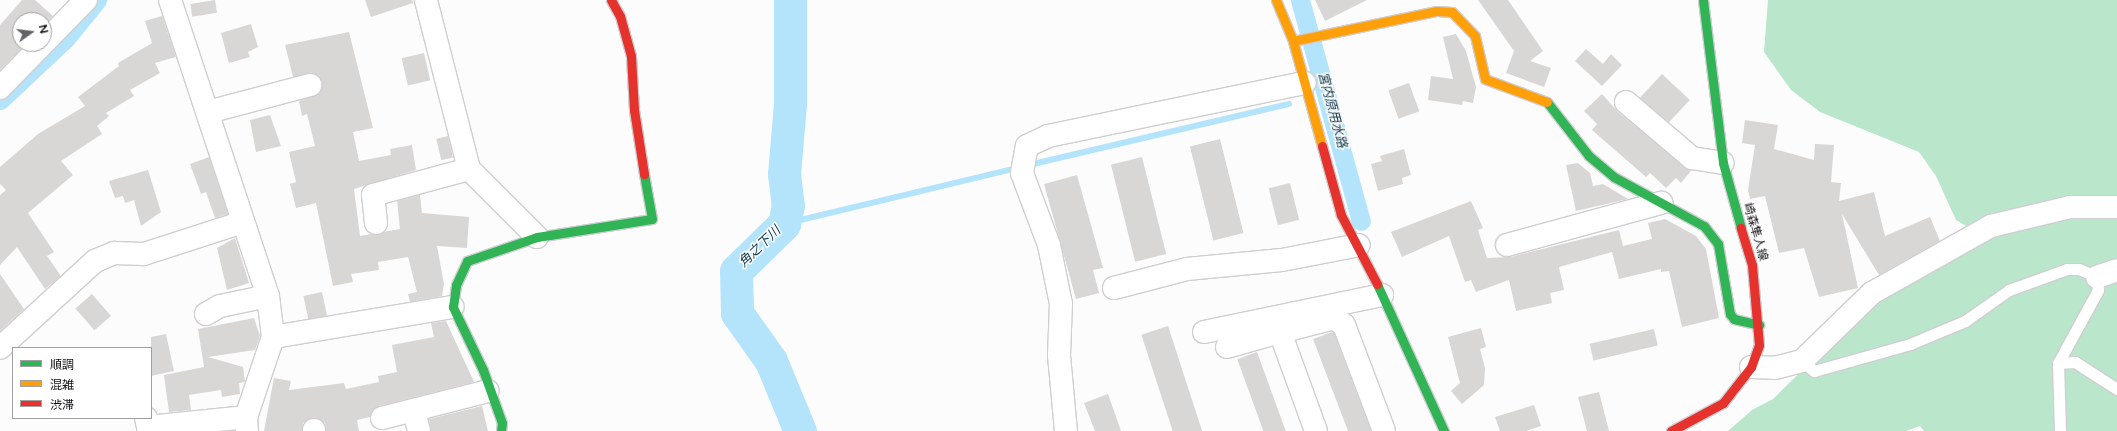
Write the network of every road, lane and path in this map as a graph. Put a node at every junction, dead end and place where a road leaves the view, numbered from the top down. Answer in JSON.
{"nodes":[{"id":1,"x":86,"y":0,"type":"edge"},
{"id":2,"x":170,"y":0,"type":"edge"},
{"id":3,"x":426,"y":0,"type":"edge"},
{"id":4,"x":611,"y":0,"type":"edge"},
{"id":5,"x":1276,"y":0,"type":"edge"},
{"id":6,"x":1703,"y":0,"type":"edge"},
{"id":7,"x":1297,"y":40,"type":"junction"},
{"id":8,"x":1305,"y":83,"type":"junction"},
{"id":9,"x":310,"y":85,"type":"dead end"},
{"id":10,"x":0,"y":88,"type":"edge"},
{"id":11,"x":1626,"y":102,"type":"dead end"},
{"id":12,"x":208,"y":112,"type":"junction"},
{"id":13,"x":1722,"y":163,"type":"junction"},
{"id":14,"x":469,"y":169,"type":"junction"},
{"id":15,"x":1661,"y":203,"type":"junction"},
{"id":16,"x":2117,"y":207,"type":"edge"},
{"id":17,"x":243,"y":222,"type":"junction"},
{"id":18,"x":376,"y":223,"type":"dead end"},
{"id":19,"x":537,"y":237,"type":"junction"},
{"id":20,"x":1359,"y":244,"type":"junction"},
{"id":21,"x":1506,"y":246,"type":"dead end"},
{"id":22,"x":2117,"y":270,"type":"edge"},
{"id":23,"x":2097,"y":277,"type":"junction"},
{"id":24,"x":1114,"y":288,"type":"dead end"},
{"id":25,"x":1382,"y":295,"type":"junction"},
{"id":26,"x":268,"y":296,"type":"junction"},
{"id":27,"x":453,"y":307,"type":"junction"},
{"id":28,"x":206,"y":314,"type":"dead end"},
{"id":29,"x":1759,"y":326,"type":"junction"},
{"id":30,"x":1204,"y":332,"type":"dead end"},
{"id":31,"x":1280,"y":332,"type":"junction"},
{"id":32,"x":273,"y":338,"type":"junction"},
{"id":33,"x":1227,"y":347,"type":"dead end"},
{"id":34,"x":0,"y":348,"type":"edge"},
{"id":35,"x":1802,"y":361,"type":"junction"},
{"id":36,"x":2058,"y":364,"type":"junction"},
{"id":37,"x":1751,"y":367,"type":"junction"},
{"id":38,"x":2117,"y":389,"type":"edge"},
{"id":39,"x":488,"y":391,"type":"junction"},
{"id":40,"x":382,"y":418,"type":"dead end"},
{"id":41,"x":146,"y":419,"type":"edge"},
{"id":42,"x":417,"y":421,"type":"edge"},
{"id":43,"x":246,"y":424,"type":"edge"},
{"id":44,"x":501,"y":431,"type":"edge"},
{"id":45,"x":1066,"y":431,"type":"edge"},
{"id":46,"x":1316,"y":431,"type":"edge"},
{"id":47,"x":1384,"y":431,"type":"edge"},
{"id":48,"x":1444,"y":431,"type":"edge"},
{"id":49,"x":1671,"y":431,"type":"edge"},
{"id":50,"x":2060,"y":431,"type":"edge"}],
"edges":[{"from":1,"to":10,"type":"street"},
{"from":2,"to":12,"type":"street"},
{"from":3,"to":14,"type":"street"},
{"from":4,"to":19,"type":"street"},
{"from":5,"to":7,"type":"street"},
{"from":6,"to":13,"type":"street","name":"崎森隼人線"},
{"from":7,"to":8,"type":"street"},
{"from":7,"to":15,"type":"street"},
{"from":8,"to":20,"type":"street"},
{"from":8,"to":45,"type":"street"},
{"from":9,"to":12,"type":"street"},
{"from":11,"to":13,"type":"street"},
{"from":12,"to":17,"type":"street"},
{"from":13,"to":29,"type":"street","name":"崎森隼人線"},
{"from":14,"to":18,"type":"street"},
{"from":14,"to":19,"type":"street"},
{"from":15,"to":21,"type":"street"},
{"from":15,"to":29,"type":"street"},
{"from":16,"to":35,"type":"street"},
{"from":17,"to":26,"type":"street"},
{"from":17,"to":34,"type":"street"},
{"from":19,"to":27,"type":"street"},
{"from":20,"to":24,"type":"street"},
{"from":20,"to":25,"type":"street"},
{"from":22,"to":23,"type":"street"},
{"from":23,"to":35,"type":"lane"},
{"from":23,"to":36,"type":"lane"},
{"from":25,"to":30,"type":"street"},
{"from":25,"to":48,"type":"street"},
{"from":26,"to":28,"type":"street"},
{"from":26,"to":32,"type":"street"},
{"from":27,"to":32,"type":"street"},
{"from":27,"to":39,"type":"street"},
{"from":29,"to":37,"type":"street","name":"崎森隼人線"},
{"from":31,"to":33,"type":"street"},
{"from":31,"to":46,"type":"street"},
{"from":31,"to":47,"type":"street"},
{"from":32,"to":43,"type":"street"},
{"from":35,"to":37,"type":"street"},
{"from":36,"to":38,"type":"lane"},
{"from":36,"to":50,"type":"lane"},
{"from":37,"to":49,"type":"street","name":"崎森隼人線"},
{"from":39,"to":42,"type":"street"},
{"from":39,"to":44,"type":"street"},
{"from":40,"to":42,"type":"street"},
{"from":41,"to":43,"type":"street"}]}
